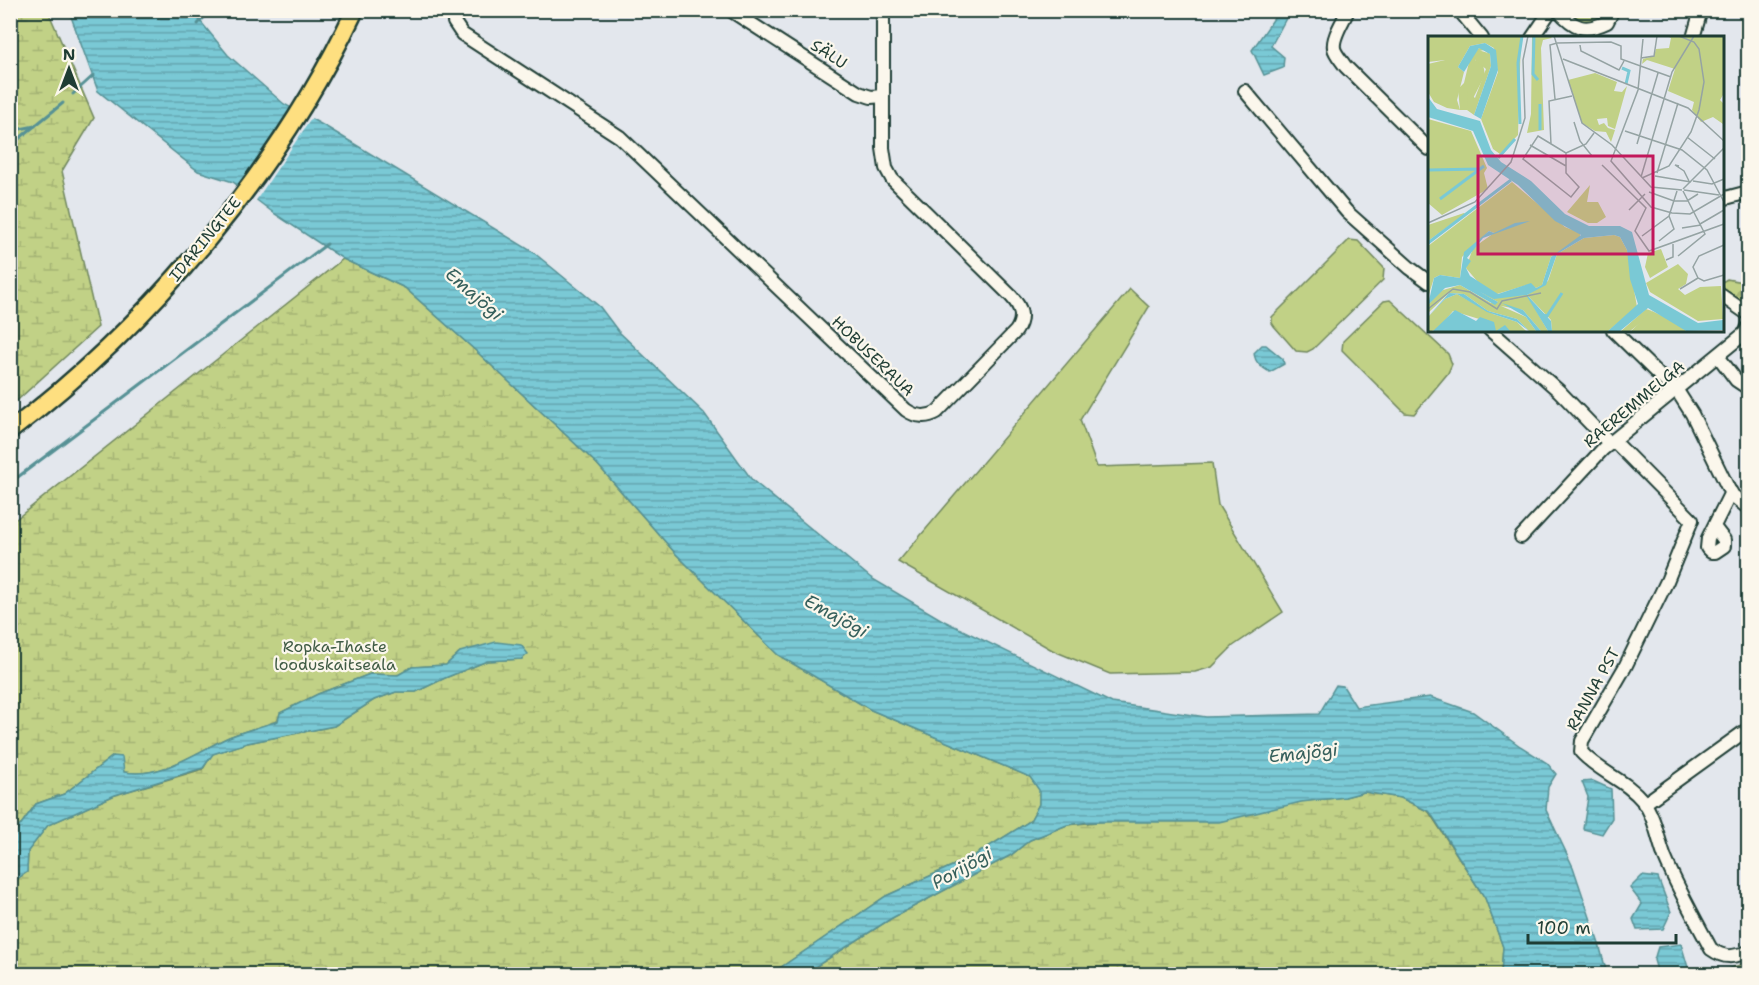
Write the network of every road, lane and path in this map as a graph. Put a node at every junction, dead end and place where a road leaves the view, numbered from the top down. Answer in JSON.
{"nodes":[{"id":1,"x":355,"y":10,"type":"edge"},
{"id":2,"x":456,"y":10,"type":"edge"},
{"id":3,"x":730,"y":10,"type":"edge"},
{"id":4,"x":883,"y":10,"type":"edge"},
{"id":5,"x":1348,"y":10,"type":"edge"},
{"id":6,"x":1459,"y":10,"type":"edge"},
{"id":7,"x":1551,"y":10,"type":"edge"},
{"id":8,"x":1558,"y":10,"type":"edge"},
{"id":9,"x":1613,"y":10,"type":"edge"},
{"id":10,"x":1701,"y":10,"type":"edge"},
{"id":11,"x":1480,"y":36,"type":"edge"},
{"id":12,"x":1533,"y":36,"type":"edge"},
{"id":13,"x":1694,"y":36,"type":"edge"},
{"id":14,"x":1245,"y":91,"type":"dead end"},
{"id":15,"x":883,"y":96,"type":"junction"},
{"id":16,"x":1428,"y":147,"type":"edge"},
{"id":17,"x":1749,"y":192,"type":"edge"},
{"id":18,"x":1723,"y":199,"type":"edge"},
{"id":19,"x":1428,"y":281,"type":"edge"},
{"id":20,"x":1723,"y":297,"type":"edge"},
{"id":21,"x":1749,"y":314,"type":"edge"},
{"id":22,"x":1749,"y":327,"type":"edge"},
{"id":23,"x":1492,"y":332,"type":"edge"},
{"id":24,"x":1615,"y":332,"type":"edge"},
{"id":25,"x":1718,"y":356,"type":"junction"},
{"id":26,"x":1749,"y":388,"type":"edge"},
{"id":27,"x":1676,"y":389,"type":"junction"},
{"id":28,"x":10,"y":431,"type":"edge"},
{"id":29,"x":1612,"y":442,"type":"junction"},
{"id":30,"x":1731,"y":492,"type":"junction"},
{"id":31,"x":1749,"y":508,"type":"edge"},
{"id":32,"x":1714,"y":527,"type":"dead end"},
{"id":33,"x":1521,"y":537,"type":"dead end"},
{"id":34,"x":1749,"y":729,"type":"edge"},
{"id":35,"x":1644,"y":804,"type":"junction"},
{"id":36,"x":1749,"y":952,"type":"edge"}],
"edges":[{"from":1,"to":28,"type":"main road","name":"IDARINGTEE"},
{"from":2,"to":15,"type":"street","name":"HOBUSERAUA"},
{"from":3,"to":15,"type":"street","name":"SÄLU"},
{"from":4,"to":15,"type":"street","name":"HOBUSERAUA"},
{"from":5,"to":16,"type":"street"},
{"from":6,"to":11,"type":"street"},
{"from":7,"to":12,"type":"street"},
{"from":8,"to":9,"type":"street"},
{"from":10,"to":13,"type":"street"},
{"from":14,"to":19,"type":"street"},
{"from":17,"to":18,"type":"street"},
{"from":20,"to":21,"type":"street"},
{"from":22,"to":25,"type":"street","name":"RAEREMMELGA"},
{"from":23,"to":29,"type":"street"},
{"from":24,"to":27,"type":"street"},
{"from":25,"to":26,"type":"street"},
{"from":25,"to":27,"type":"street","name":"RAEREMMELGA"},
{"from":27,"to":29,"type":"street","name":"RAEREMMELGA"},
{"from":27,"to":30,"type":"street"},
{"from":29,"to":33,"type":"street","name":"RAEREMMELGA"},
{"from":29,"to":35,"type":"street","name":"RANNA PST"},
{"from":30,"to":31,"type":"street"},
{"from":30,"to":32,"type":"street"},
{"from":34,"to":35,"type":"street"},
{"from":35,"to":36,"type":"street","name":"RANNA PST"}]}
